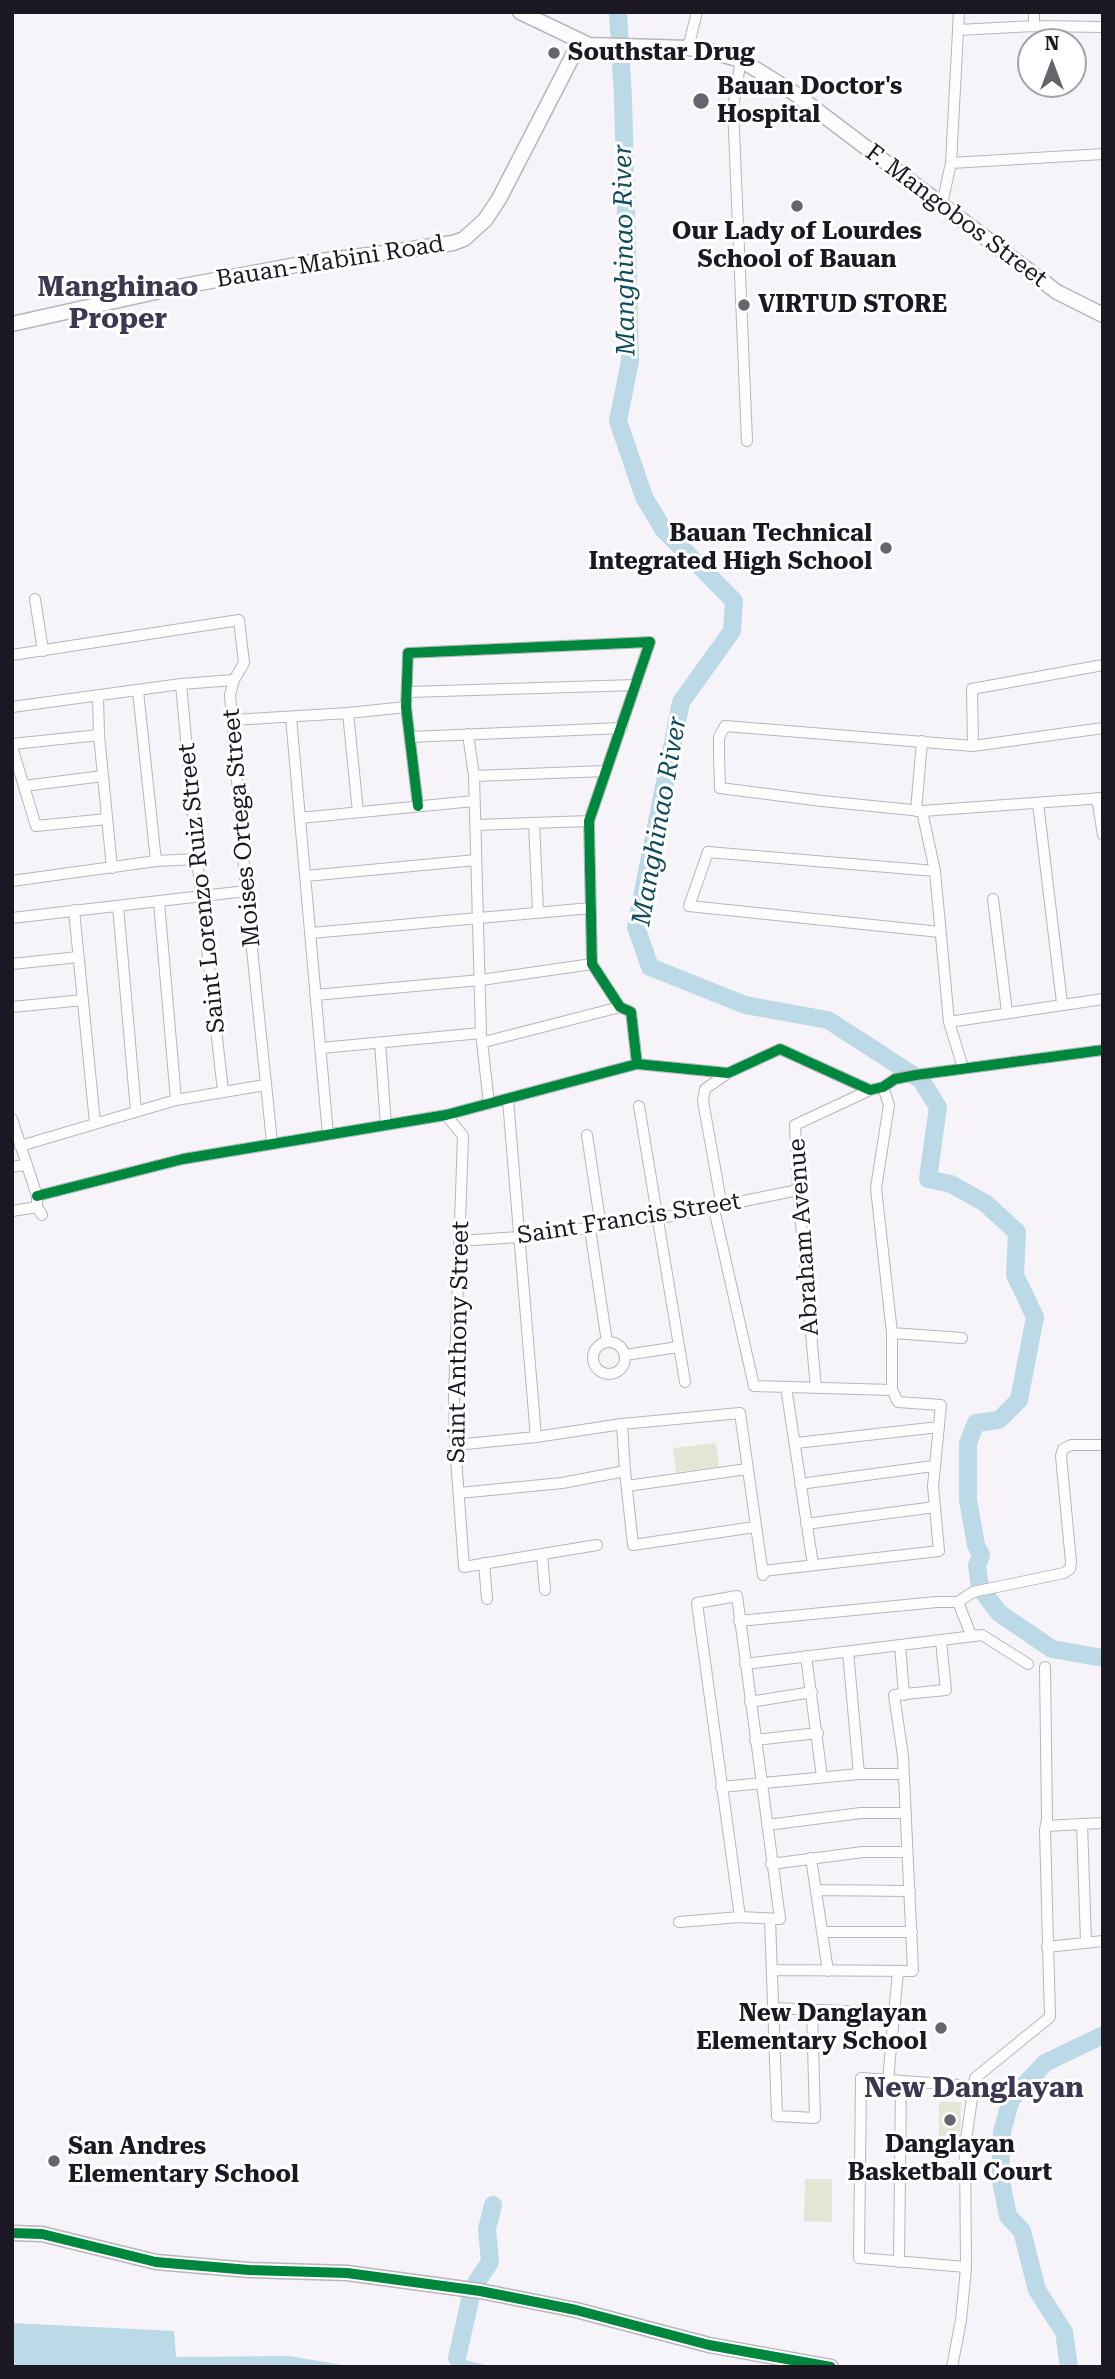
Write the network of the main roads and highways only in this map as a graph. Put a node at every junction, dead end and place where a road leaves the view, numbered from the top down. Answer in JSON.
{"nodes":[{"id":1,"x":520,"y":12,"type":"edge"},
{"id":2,"x":580,"y":42,"type":"junction"},
{"id":3,"x":1103,"y":315,"type":"edge"},
{"id":4,"x":12,"y":324,"type":"edge"},
{"id":5,"x":12,"y":2232,"type":"edge"},
{"id":6,"x":831,"y":2367,"type":"edge"}],
"edges":[{"from":1,"to":2,"type":"main road","name":"F. Mangobos Street"},
{"from":2,"to":3,"type":"main road","name":"F. Mangobos Street"},
{"from":2,"to":4,"type":"main road","name":"Bauan-Mabini Road"},
{"from":5,"to":6,"type":"main road"}]}
